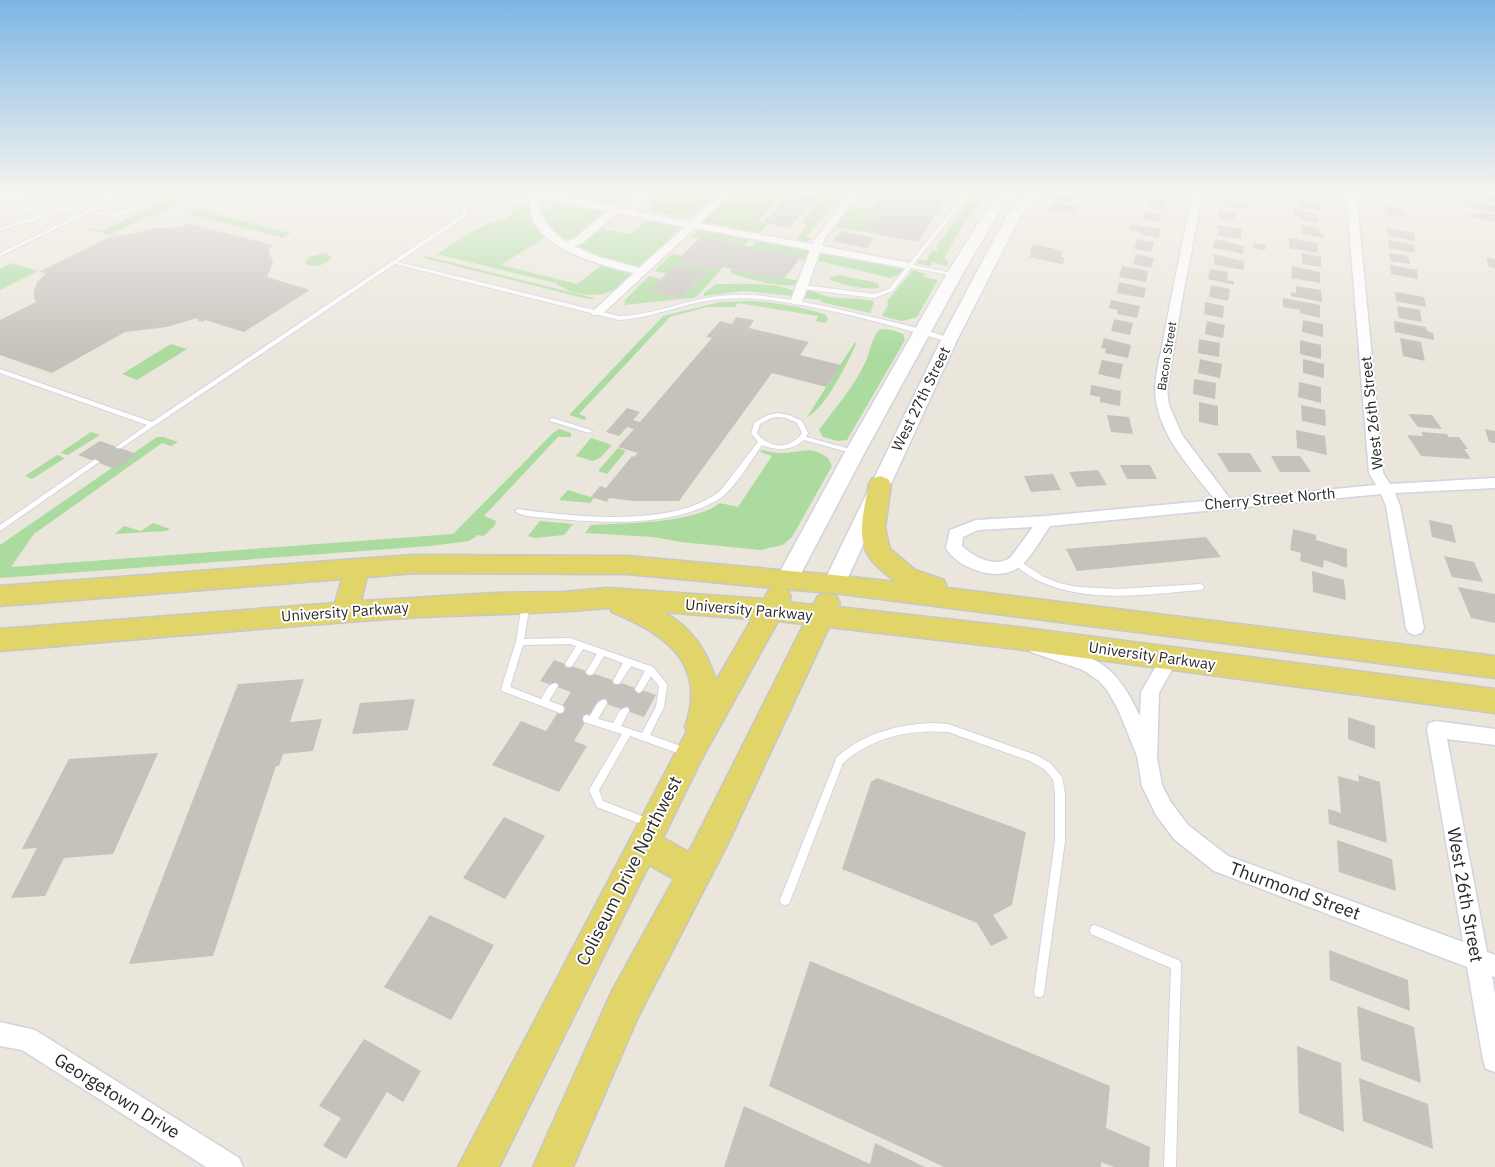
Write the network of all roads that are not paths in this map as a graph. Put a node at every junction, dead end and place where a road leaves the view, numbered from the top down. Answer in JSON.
{"nodes":[{"id":1,"x":20,"y":245,"type":"edge"},
{"id":2,"x":421,"y":245,"type":"edge"},
{"id":3,"x":670,"y":245,"type":"edge"},
{"id":4,"x":802,"y":245,"type":"edge"},
{"id":5,"x":926,"y":245,"type":"edge"},
{"id":6,"x":972,"y":245,"type":"edge"},
{"id":7,"x":998,"y":245,"type":"edge"},
{"id":8,"x":1187,"y":245,"type":"edge"},
{"id":9,"x":1357,"y":245,"type":"edge"},
{"id":10,"x":566,"y":246,"type":"edge"},
{"id":11,"x":815,"y":248,"type":"junction"},
{"id":12,"x":0,"y":255,"type":"edge"},
{"id":13,"x":395,"y":263,"type":"junction"},
{"id":14,"x":910,"y":266,"type":"junction"},
{"id":15,"x":641,"y":272,"type":"junction"},
{"id":16,"x":954,"y":275,"type":"junction"},
{"id":17,"x":802,"y":287,"type":"junction"},
{"id":18,"x":796,"y":302,"type":"junction"},
{"id":19,"x":597,"y":313,"type":"junction"},
{"id":20,"x":923,"y":331,"type":"junction"},
{"id":21,"x":949,"y":340,"type":"junction"},
{"id":22,"x":0,"y":371,"type":"edge"},
{"id":23,"x":552,"y":420,"type":"dead end"},
{"id":24,"x":153,"y":425,"type":"junction"},
{"id":25,"x":589,"y":431,"type":"dead end"},
{"id":26,"x":803,"y":438,"type":"junction"},
{"id":27,"x":761,"y":442,"type":"junction"},
{"id":28,"x":119,"y":447,"type":"dead end"},
{"id":29,"x":855,"y":452,"type":"junction"},
{"id":30,"x":96,"y":462,"type":"dead end"},
{"id":31,"x":1495,"y":483,"type":"edge"},
{"id":32,"x":880,"y":484,"type":"junction"},
{"id":33,"x":1386,"y":489,"type":"junction"},
{"id":34,"x":1225,"y":503,"type":"junction"},
{"id":35,"x":518,"y":511,"type":"dead end"},
{"id":36,"x":1045,"y":521,"type":"junction"},
{"id":37,"x":0,"y":528,"type":"edge"},
{"id":38,"x":1016,"y":562,"type":"junction"},
{"id":39,"x":357,"y":568,"type":"junction"},
{"id":40,"x":787,"y":579,"type":"junction"},
{"id":41,"x":834,"y":584,"type":"junction"},
{"id":42,"x":1200,"y":587,"type":"dead end"},
{"id":43,"x":0,"y":596,"type":"edge"},
{"id":44,"x":607,"y":598,"type":"junction"},
{"id":45,"x":527,"y":602,"type":"junction"},
{"id":46,"x":985,"y":604,"type":"junction"},
{"id":47,"x":772,"y":610,"type":"junction"},
{"id":48,"x":345,"y":612,"type":"junction"},
{"id":49,"x":821,"y":617,"type":"junction"},
{"id":50,"x":1416,"y":628,"type":"dead end"},
{"id":51,"x":1017,"y":638,"type":"junction"},
{"id":52,"x":0,"y":640,"type":"edge"},
{"id":53,"x":520,"y":642,"type":"junction"},
{"id":54,"x":581,"y":645,"type":"junction"},
{"id":55,"x":602,"y":652,"type":"junction"},
{"id":56,"x":1169,"y":659,"type":"junction"},
{"id":57,"x":629,"y":661,"type":"junction"},
{"id":58,"x":569,"y":664,"type":"dead end"},
{"id":59,"x":1495,"y":667,"type":"edge"},
{"id":60,"x":650,"y":669,"type":"junction"},
{"id":61,"x":590,"y":672,"type":"dead end"},
{"id":62,"x":616,"y":681,"type":"dead end"},
{"id":63,"x":554,"y":686,"type":"dead end"},
{"id":64,"x":639,"y":689,"type":"dead end"},
{"id":65,"x":1495,"y":701,"type":"edge"},
{"id":66,"x":543,"y":703,"type":"junction"},
{"id":67,"x":603,"y":703,"type":"dead end"},
{"id":68,"x":560,"y":709,"type":"dead end"},
{"id":69,"x":625,"y":711,"type":"dead end"},
{"id":70,"x":615,"y":728,"type":"junction"},
{"id":71,"x":628,"y":732,"type":"junction"},
{"id":72,"x":644,"y":736,"type":"junction"},
{"id":73,"x":1495,"y":737,"type":"edge"},
{"id":74,"x":691,"y":750,"type":"junction"},
{"id":75,"x":1147,"y":758,"type":"junction"},
{"id":76,"x":648,"y":834,"type":"junction"},
{"id":77,"x":695,"y":873,"type":"junction"},
{"id":78,"x":785,"y":900,"type":"dead end"},
{"id":79,"x":1095,"y":930,"type":"dead end"},
{"id":80,"x":1485,"y":962,"type":"edge"},
{"id":81,"x":1039,"y":992,"type":"dead end"},
{"id":82,"x":0,"y":1034,"type":"edge"},
{"id":83,"x":1495,"y":1060,"type":"edge"},
{"id":84,"x":230,"y":1167,"type":"edge"},
{"id":85,"x":478,"y":1167,"type":"edge"},
{"id":86,"x":553,"y":1167,"type":"edge"},
{"id":87,"x":1170,"y":1167,"type":"edge"}],
"edges":[{"from":1,"to":12,"type":"lane"},
{"from":2,"to":13,"type":"lane"},
{"from":3,"to":15,"type":"street"},
{"from":4,"to":11,"type":"street"},
{"from":5,"to":14,"type":"lane"},
{"from":6,"to":16,"type":"street","name":"West 27th Street"},
{"from":7,"to":21,"type":"street","name":"West 27th Street"},
{"from":8,"to":34,"type":"street","name":"Bacon Street"},
{"from":9,"to":33,"type":"street","name":"West 26th Street"},
{"from":10,"to":15,"type":"street"},
{"from":11,"to":14,"type":"street"},
{"from":11,"to":17,"type":"street"},
{"from":13,"to":19,"type":"lane"},
{"from":13,"to":24,"type":"lane"},
{"from":14,"to":16,"type":"lane"},
{"from":14,"to":17,"type":"lane"},
{"from":15,"to":19,"type":"street"},
{"from":16,"to":20,"type":"street","name":"West 27th Street"},
{"from":17,"to":18,"type":"street"},
{"from":18,"to":19,"type":"lane"},
{"from":18,"to":20,"type":"lane"},
{"from":20,"to":21,"type":"lane"},
{"from":20,"to":29,"type":"street","name":"West 27th Street"},
{"from":21,"to":32,"type":"street","name":"West 27th Street"},
{"from":22,"to":24,"type":"lane"},
{"from":23,"to":25,"type":"lane"},
{"from":24,"to":28,"type":"lane"},
{"from":26,"to":27,"type":"lane"},
{"from":26,"to":27,"type":"lane"},
{"from":26,"to":29,"type":"lane"},
{"from":27,"to":35,"type":"lane"},
{"from":29,"to":40,"type":"street","name":"West 27th Street"},
{"from":30,"to":37,"type":"lane"},
{"from":31,"to":33,"type":"street","name":"Cherry Street North"},
{"from":32,"to":41,"type":"street","name":"West 27th Street"},
{"from":32,"to":46,"type":"main road"},
{"from":33,"to":34,"type":"street","name":"Cherry Street North"},
{"from":33,"to":50,"type":"street","name":"West 26th Street"},
{"from":34,"to":36,"type":"street","name":"Cherry Street North"},
{"from":36,"to":38,"type":"street"},
{"from":36,"to":38,"type":"street","name":"Cherry Street North"},
{"from":38,"to":42,"type":"lane"},
{"from":39,"to":40,"type":"main road","name":"University Parkway"},
{"from":39,"to":43,"type":"main road","name":"University Parkway"},
{"from":39,"to":48,"type":"main road"},
{"from":40,"to":41,"type":"main road","name":"University Parkway"},
{"from":40,"to":47,"type":"main road","name":"Coliseum Drive Northwest"},
{"from":41,"to":46,"type":"main road","name":"University Parkway"},
{"from":41,"to":49,"type":"main road","name":"West 27th Street"},
{"from":44,"to":45,"type":"main road","name":"University Parkway"},
{"from":44,"to":47,"type":"main road","name":"University Parkway"},
{"from":44,"to":74,"type":"main road"},
{"from":45,"to":48,"type":"main road","name":"University Parkway"},
{"from":45,"to":53,"type":"lane"},
{"from":46,"to":59,"type":"main road","name":"University Parkway"},
{"from":47,"to":49,"type":"main road","name":"University Parkway"},
{"from":47,"to":74,"type":"main road","name":"Coliseum Drive Northwest"},
{"from":48,"to":52,"type":"main road","name":"University Parkway"},
{"from":49,"to":51,"type":"main road","name":"University Parkway"},
{"from":49,"to":77,"type":"main road"},
{"from":51,"to":56,"type":"main road","name":"University Parkway"},
{"from":51,"to":75,"type":"street","name":"Thurmond Street"},
{"from":53,"to":54,"type":"lane"},
{"from":53,"to":66,"type":"lane"},
{"from":54,"to":55,"type":"lane"},
{"from":54,"to":58,"type":"lane"},
{"from":55,"to":57,"type":"lane"},
{"from":55,"to":61,"type":"lane"},
{"from":56,"to":65,"type":"main road","name":"University Parkway"},
{"from":56,"to":75,"type":"street","name":"Thurmond Street"},
{"from":57,"to":60,"type":"lane"},
{"from":57,"to":62,"type":"lane"},
{"from":60,"to":64,"type":"lane"},
{"from":60,"to":72,"type":"lane"},
{"from":63,"to":66,"type":"lane"},
{"from":66,"to":68,"type":"lane"},
{"from":67,"to":70,"type":"lane"},
{"from":69,"to":70,"type":"lane"},
{"from":70,"to":71,"type":"lane"},
{"from":71,"to":72,"type":"lane"},
{"from":71,"to":76,"type":"lane"},
{"from":72,"to":74,"type":"lane"},
{"from":73,"to":80,"type":"street","name":"West 26th Street"},
{"from":74,"to":76,"type":"main road","name":"Coliseum Drive Northwest"},
{"from":75,"to":80,"type":"street","name":"Thurmond Street"},
{"from":76,"to":77,"type":"main road"},
{"from":76,"to":85,"type":"main road","name":"Coliseum Drive Northwest"},
{"from":77,"to":86,"type":"main road"},
{"from":78,"to":81,"type":"lane"},
{"from":79,"to":87,"type":"lane"},
{"from":80,"to":83,"type":"street","name":"West 26th Street"},
{"from":82,"to":84,"type":"street","name":"Georgetown Drive"}]}
